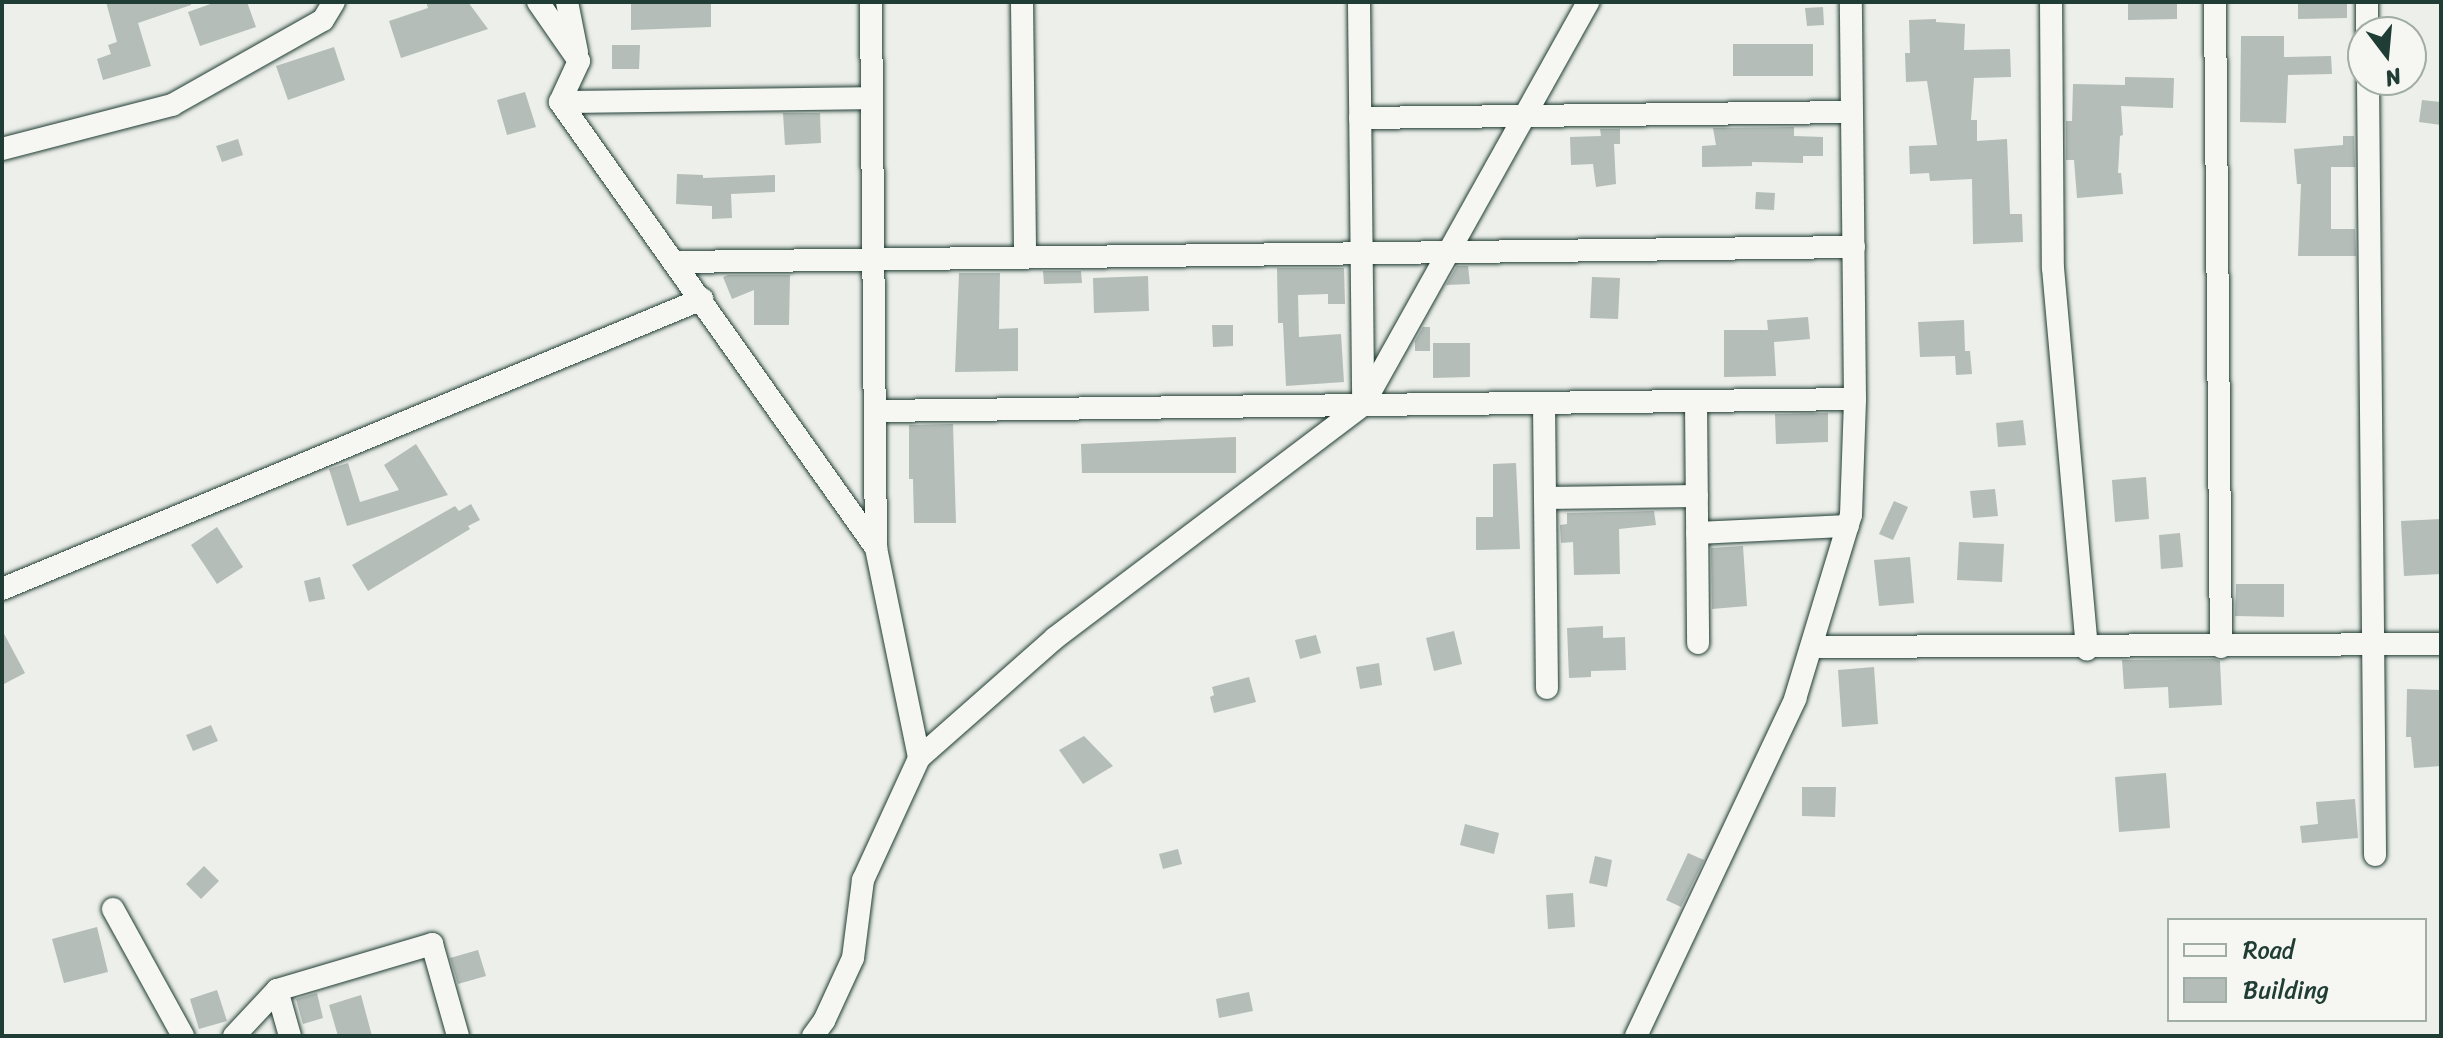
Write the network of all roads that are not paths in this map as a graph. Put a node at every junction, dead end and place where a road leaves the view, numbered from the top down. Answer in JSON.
{"nodes":[{"id":1,"x":334,"y":2,"type":"edge"},
{"id":2,"x":538,"y":2,"type":"edge"},
{"id":3,"x":567,"y":2,"type":"edge"},
{"id":4,"x":871,"y":2,"type":"edge"},
{"id":5,"x":1022,"y":2,"type":"edge"},
{"id":6,"x":1359,"y":2,"type":"edge"},
{"id":7,"x":1588,"y":2,"type":"edge"},
{"id":8,"x":1851,"y":2,"type":"edge"},
{"id":9,"x":2051,"y":2,"type":"edge"},
{"id":10,"x":2215,"y":2,"type":"edge"},
{"id":11,"x":579,"y":61,"type":"junction"},
{"id":12,"x":2368,"y":96,"type":"edge"},
{"id":13,"x":872,"y":98,"type":"junction"},
{"id":14,"x":560,"y":102,"type":"junction"},
{"id":15,"x":1852,"y":112,"type":"junction"},
{"id":16,"x":1525,"y":116,"type":"junction"},
{"id":17,"x":1360,"y":118,"type":"junction"},
{"id":18,"x":2,"y":149,"type":"edge"},
{"id":19,"x":1854,"y":247,"type":"junction"},
{"id":20,"x":1449,"y":252,"type":"junction"},
{"id":21,"x":1361,"y":253,"type":"junction"},
{"id":22,"x":1025,"y":257,"type":"junction"},
{"id":23,"x":874,"y":259,"type":"junction"},
{"id":24,"x":676,"y":262,"type":"junction"},
{"id":25,"x":702,"y":299,"type":"junction"},
{"id":26,"x":1855,"y":399,"type":"junction"},
{"id":27,"x":1696,"y":401,"type":"junction"},
{"id":28,"x":1544,"y":403,"type":"junction"},
{"id":29,"x":1363,"y":405,"type":"junction"},
{"id":30,"x":875,"y":411,"type":"junction"},
{"id":31,"x":1697,"y":496,"type":"junction"},
{"id":32,"x":1545,"y":498,"type":"junction"},
{"id":33,"x":1848,"y":526,"type":"junction"},
{"id":34,"x":1697,"y":533,"type":"junction"},
{"id":35,"x":876,"y":548,"type":"junction"},
{"id":36,"x":2,"y":589,"type":"edge"},
{"id":37,"x":1698,"y":643,"type":"dead end"},
{"id":38,"x":2441,"y":644,"type":"edge"},
{"id":39,"x":2373,"y":645,"type":"junction"},
{"id":40,"x":1812,"y":647,"type":"junction"},
{"id":41,"x":2221,"y":647,"type":"junction"},
{"id":42,"x":2087,"y":649,"type":"junction"},
{"id":43,"x":1547,"y":688,"type":"dead end"},
{"id":44,"x":919,"y":758,"type":"junction"},
{"id":45,"x":2375,"y":855,"type":"dead end"},
{"id":46,"x":113,"y":909,"type":"dead end"},
{"id":47,"x":277,"y":990,"type":"junction"},
{"id":48,"x":816,"y":1035,"type":"edge"},
{"id":49,"x":183,"y":1036,"type":"edge"},
{"id":50,"x":234,"y":1036,"type":"edge"},
{"id":51,"x":290,"y":1036,"type":"edge"},
{"id":52,"x":458,"y":1036,"type":"edge"},
{"id":53,"x":1636,"y":1036,"type":"edge"}],
"edges":[{"from":1,"to":18,"type":"street"},
{"from":2,"to":11,"type":"street"},
{"from":3,"to":11,"type":"street"},
{"from":4,"to":13,"type":"street"},
{"from":5,"to":22,"type":"street"},
{"from":6,"to":17,"type":"street"},
{"from":7,"to":16,"type":"street"},
{"from":8,"to":15,"type":"street"},
{"from":9,"to":42,"type":"street"},
{"from":10,"to":41,"type":"street"},
{"from":11,"to":14,"type":"street"},
{"from":12,"to":39,"type":"street"},
{"from":13,"to":14,"type":"street"},
{"from":13,"to":23,"type":"street"},
{"from":14,"to":24,"type":"street"},
{"from":15,"to":16,"type":"street"},
{"from":15,"to":19,"type":"street"},
{"from":16,"to":17,"type":"street"},
{"from":16,"to":20,"type":"street"},
{"from":17,"to":21,"type":"street"},
{"from":19,"to":20,"type":"street"},
{"from":19,"to":26,"type":"street"},
{"from":20,"to":21,"type":"street"},
{"from":20,"to":29,"type":"street"},
{"from":21,"to":22,"type":"street"},
{"from":21,"to":29,"type":"street"},
{"from":22,"to":23,"type":"street"},
{"from":23,"to":24,"type":"street"},
{"from":23,"to":30,"type":"street"},
{"from":24,"to":25,"type":"street"},
{"from":25,"to":35,"type":"street"},
{"from":25,"to":36,"type":"street"},
{"from":26,"to":27,"type":"street"},
{"from":26,"to":33,"type":"street"},
{"from":27,"to":28,"type":"street"},
{"from":27,"to":31,"type":"street"},
{"from":28,"to":29,"type":"street"},
{"from":28,"to":32,"type":"street"},
{"from":29,"to":30,"type":"street"},
{"from":29,"to":44,"type":"street"},
{"from":30,"to":35,"type":"street"},
{"from":31,"to":32,"type":"street"},
{"from":31,"to":34,"type":"street"},
{"from":32,"to":43,"type":"street"},
{"from":33,"to":34,"type":"street"},
{"from":33,"to":40,"type":"street"},
{"from":34,"to":37,"type":"street"},
{"from":35,"to":44,"type":"street"},
{"from":38,"to":39,"type":"street"},
{"from":39,"to":41,"type":"street"},
{"from":39,"to":45,"type":"street"},
{"from":40,"to":42,"type":"street"},
{"from":40,"to":53,"type":"street"},
{"from":41,"to":42,"type":"street"},
{"from":44,"to":48,"type":"street"},
{"from":46,"to":49,"type":"street"},
{"from":47,"to":50,"type":"street"},
{"from":47,"to":51,"type":"street"},
{"from":47,"to":52,"type":"street"}]}
